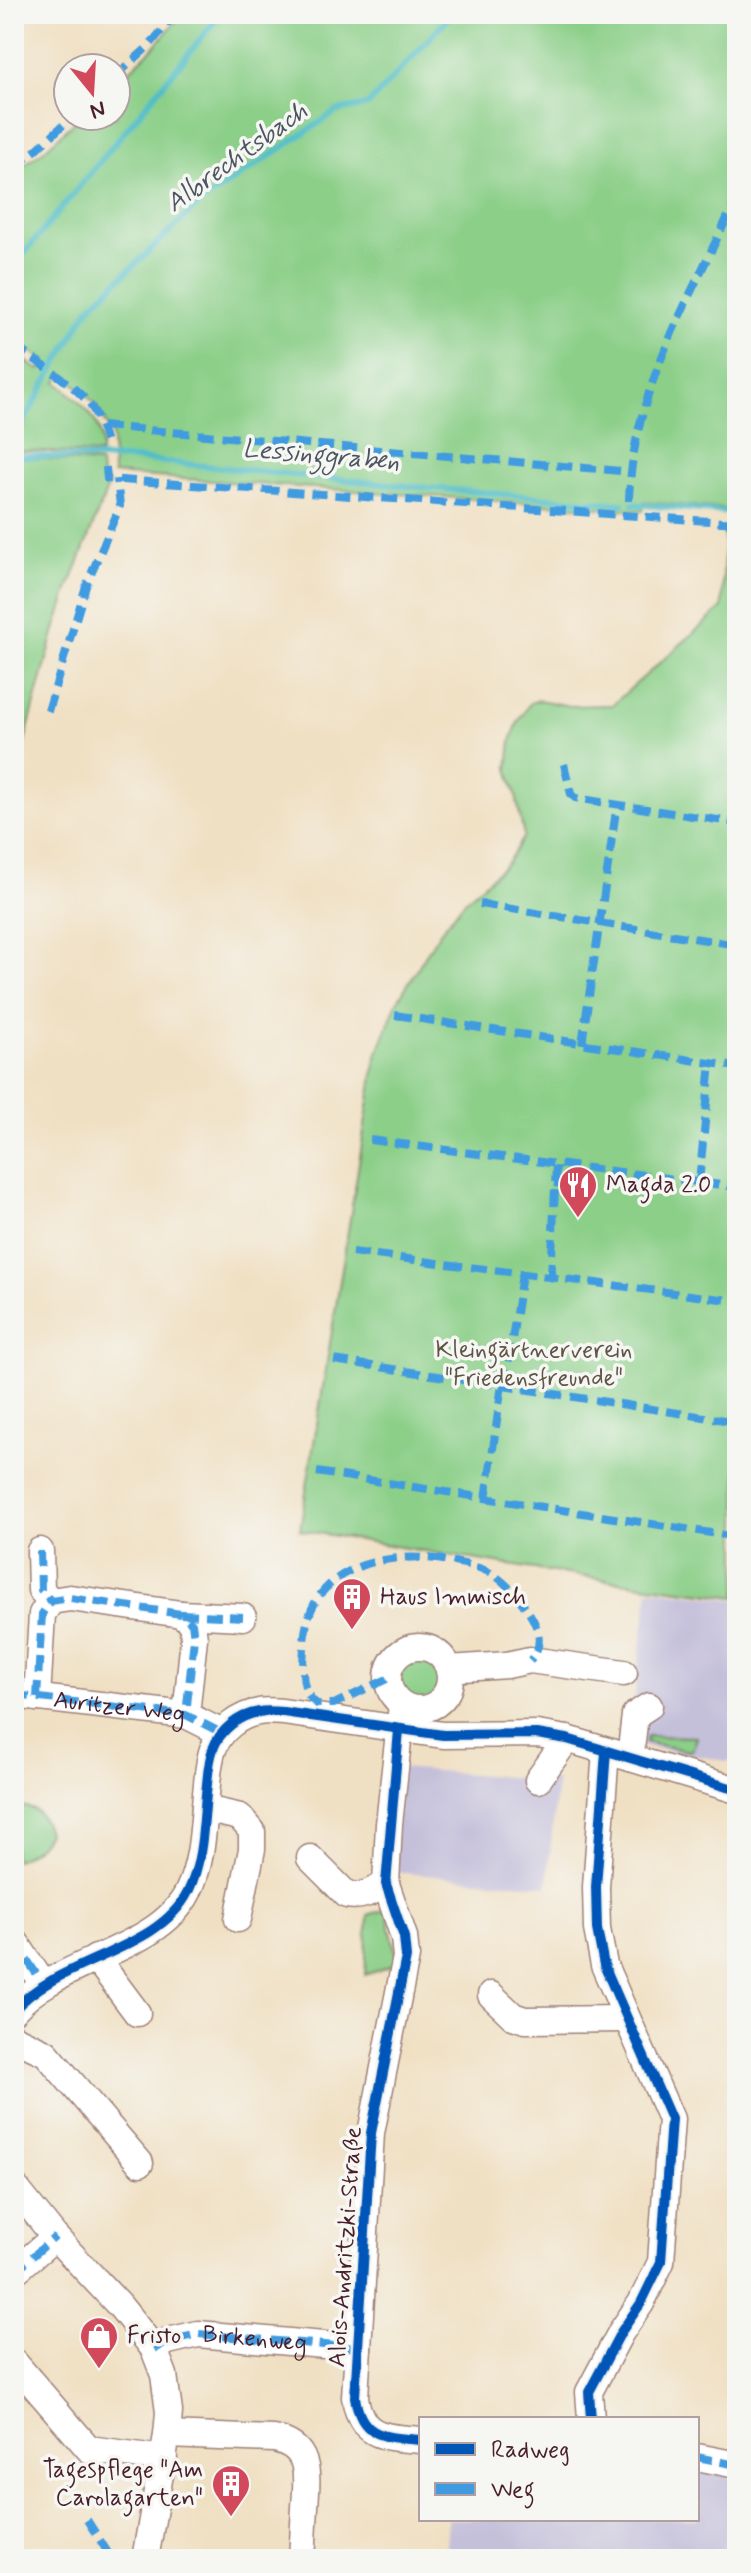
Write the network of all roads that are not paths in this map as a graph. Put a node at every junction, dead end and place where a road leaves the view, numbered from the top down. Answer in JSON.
{"nodes":[{"id":1,"x":40,"y":1551,"type":"dead end"},
{"id":2,"x":51,"y":1601,"type":"junction"},
{"id":3,"x":181,"y":1614,"type":"junction"},
{"id":4,"x":243,"y":1617,"type":"dead end"},
{"id":5,"x":449,"y":1669,"type":"junction"},
{"id":6,"x":624,"y":1673,"type":"dead end"},
{"id":7,"x":25,"y":1696,"type":"edge"},
{"id":8,"x":649,"y":1706,"type":"dead end"},
{"id":9,"x":186,"y":1715,"type":"junction"},
{"id":10,"x":401,"y":1717,"type":"junction"},
{"id":11,"x":222,"y":1733,"type":"junction"},
{"id":12,"x":567,"y":1739,"type":"junction"},
{"id":13,"x":618,"y":1754,"type":"junction"},
{"id":14,"x":538,"y":1780,"type":"dead end"},
{"id":15,"x":737,"y":1790,"type":"edge"},
{"id":16,"x":205,"y":1809,"type":"junction"},
{"id":17,"x":310,"y":1858,"type":"dead end"},
{"id":18,"x":386,"y":1884,"type":"junction"},
{"id":19,"x":238,"y":1919,"type":"dead end"},
{"id":20,"x":14,"y":1940,"type":"edge"},
{"id":21,"x":96,"y":1958,"type":"junction"},
{"id":22,"x":43,"y":1984,"type":"junction"},
{"id":23,"x":491,"y":1995,"type":"dead end"},
{"id":24,"x":14,"y":2010,"type":"edge"},
{"id":25,"x":137,"y":2013,"type":"dead end"},
{"id":26,"x":627,"y":2019,"type":"junction"},
{"id":27,"x":14,"y":2038,"type":"edge"},
{"id":28,"x":140,"y":2163,"type":"dead end"},
{"id":29,"x":14,"y":2186,"type":"edge"},
{"id":30,"x":55,"y":2237,"type":"junction"},
{"id":31,"x":14,"y":2272,"type":"edge"},
{"id":32,"x":358,"y":2348,"type":"junction"},
{"id":33,"x":154,"y":2349,"type":"junction"},
{"id":34,"x":14,"y":2362,"type":"edge"},
{"id":35,"x":591,"y":2417,"type":"edge"},
{"id":36,"x":419,"y":2440,"type":"edge"},
{"id":37,"x":165,"y":2447,"type":"junction"},
{"id":38,"x":699,"y":2457,"type":"edge"},
{"id":39,"x":737,"y":2465,"type":"edge"},
{"id":40,"x":145,"y":2559,"type":"edge"},
{"id":41,"x":302,"y":2559,"type":"edge"}],
"edges":[{"from":1,"to":2,"type":"street"},
{"from":2,"to":3,"type":"street"},
{"from":2,"to":7,"type":"street"},
{"from":3,"to":4,"type":"street"},
{"from":3,"to":9,"type":"street"},
{"from":5,"to":6,"type":"street"},
{"from":5,"to":10,"type":"street"},
{"from":5,"to":10,"type":"street"},
{"from":7,"to":9,"type":"street","name":"Auritzer Weg"},
{"from":8,"to":13,"type":"street"},
{"from":9,"to":11,"type":"street","name":"Auritzer Weg"},
{"from":10,"to":11,"type":"street"},
{"from":10,"to":12,"type":"street"},
{"from":10,"to":18,"type":"street","name":"Alois-Andritzki-Straße"},
{"from":11,"to":16,"type":"street"},
{"from":12,"to":13,"type":"street"},
{"from":12,"to":14,"type":"street"},
{"from":13,"to":15,"type":"street"},
{"from":13,"to":26,"type":"street"},
{"from":16,"to":19,"type":"street"},
{"from":16,"to":21,"type":"street"},
{"from":17,"to":18,"type":"street"},
{"from":18,"to":32,"type":"street","name":"Alois-Andritzki-Straße"},
{"from":20,"to":22,"type":"street"},
{"from":21,"to":22,"type":"street"},
{"from":21,"to":25,"type":"street"},
{"from":22,"to":24,"type":"street"},
{"from":23,"to":26,"type":"street"},
{"from":26,"to":35,"type":"street"},
{"from":27,"to":28,"type":"street"},
{"from":29,"to":30,"type":"street"},
{"from":30,"to":31,"type":"street"},
{"from":30,"to":33,"type":"street"},
{"from":32,"to":33,"type":"street","name":"Birkenweg"},
{"from":32,"to":36,"type":"street","name":"Alois-Andritzki-Straße"},
{"from":33,"to":37,"type":"street"},
{"from":34,"to":37,"type":"street"},
{"from":37,"to":40,"type":"street"},
{"from":37,"to":41,"type":"street"},
{"from":38,"to":39,"type":"street"}]}
